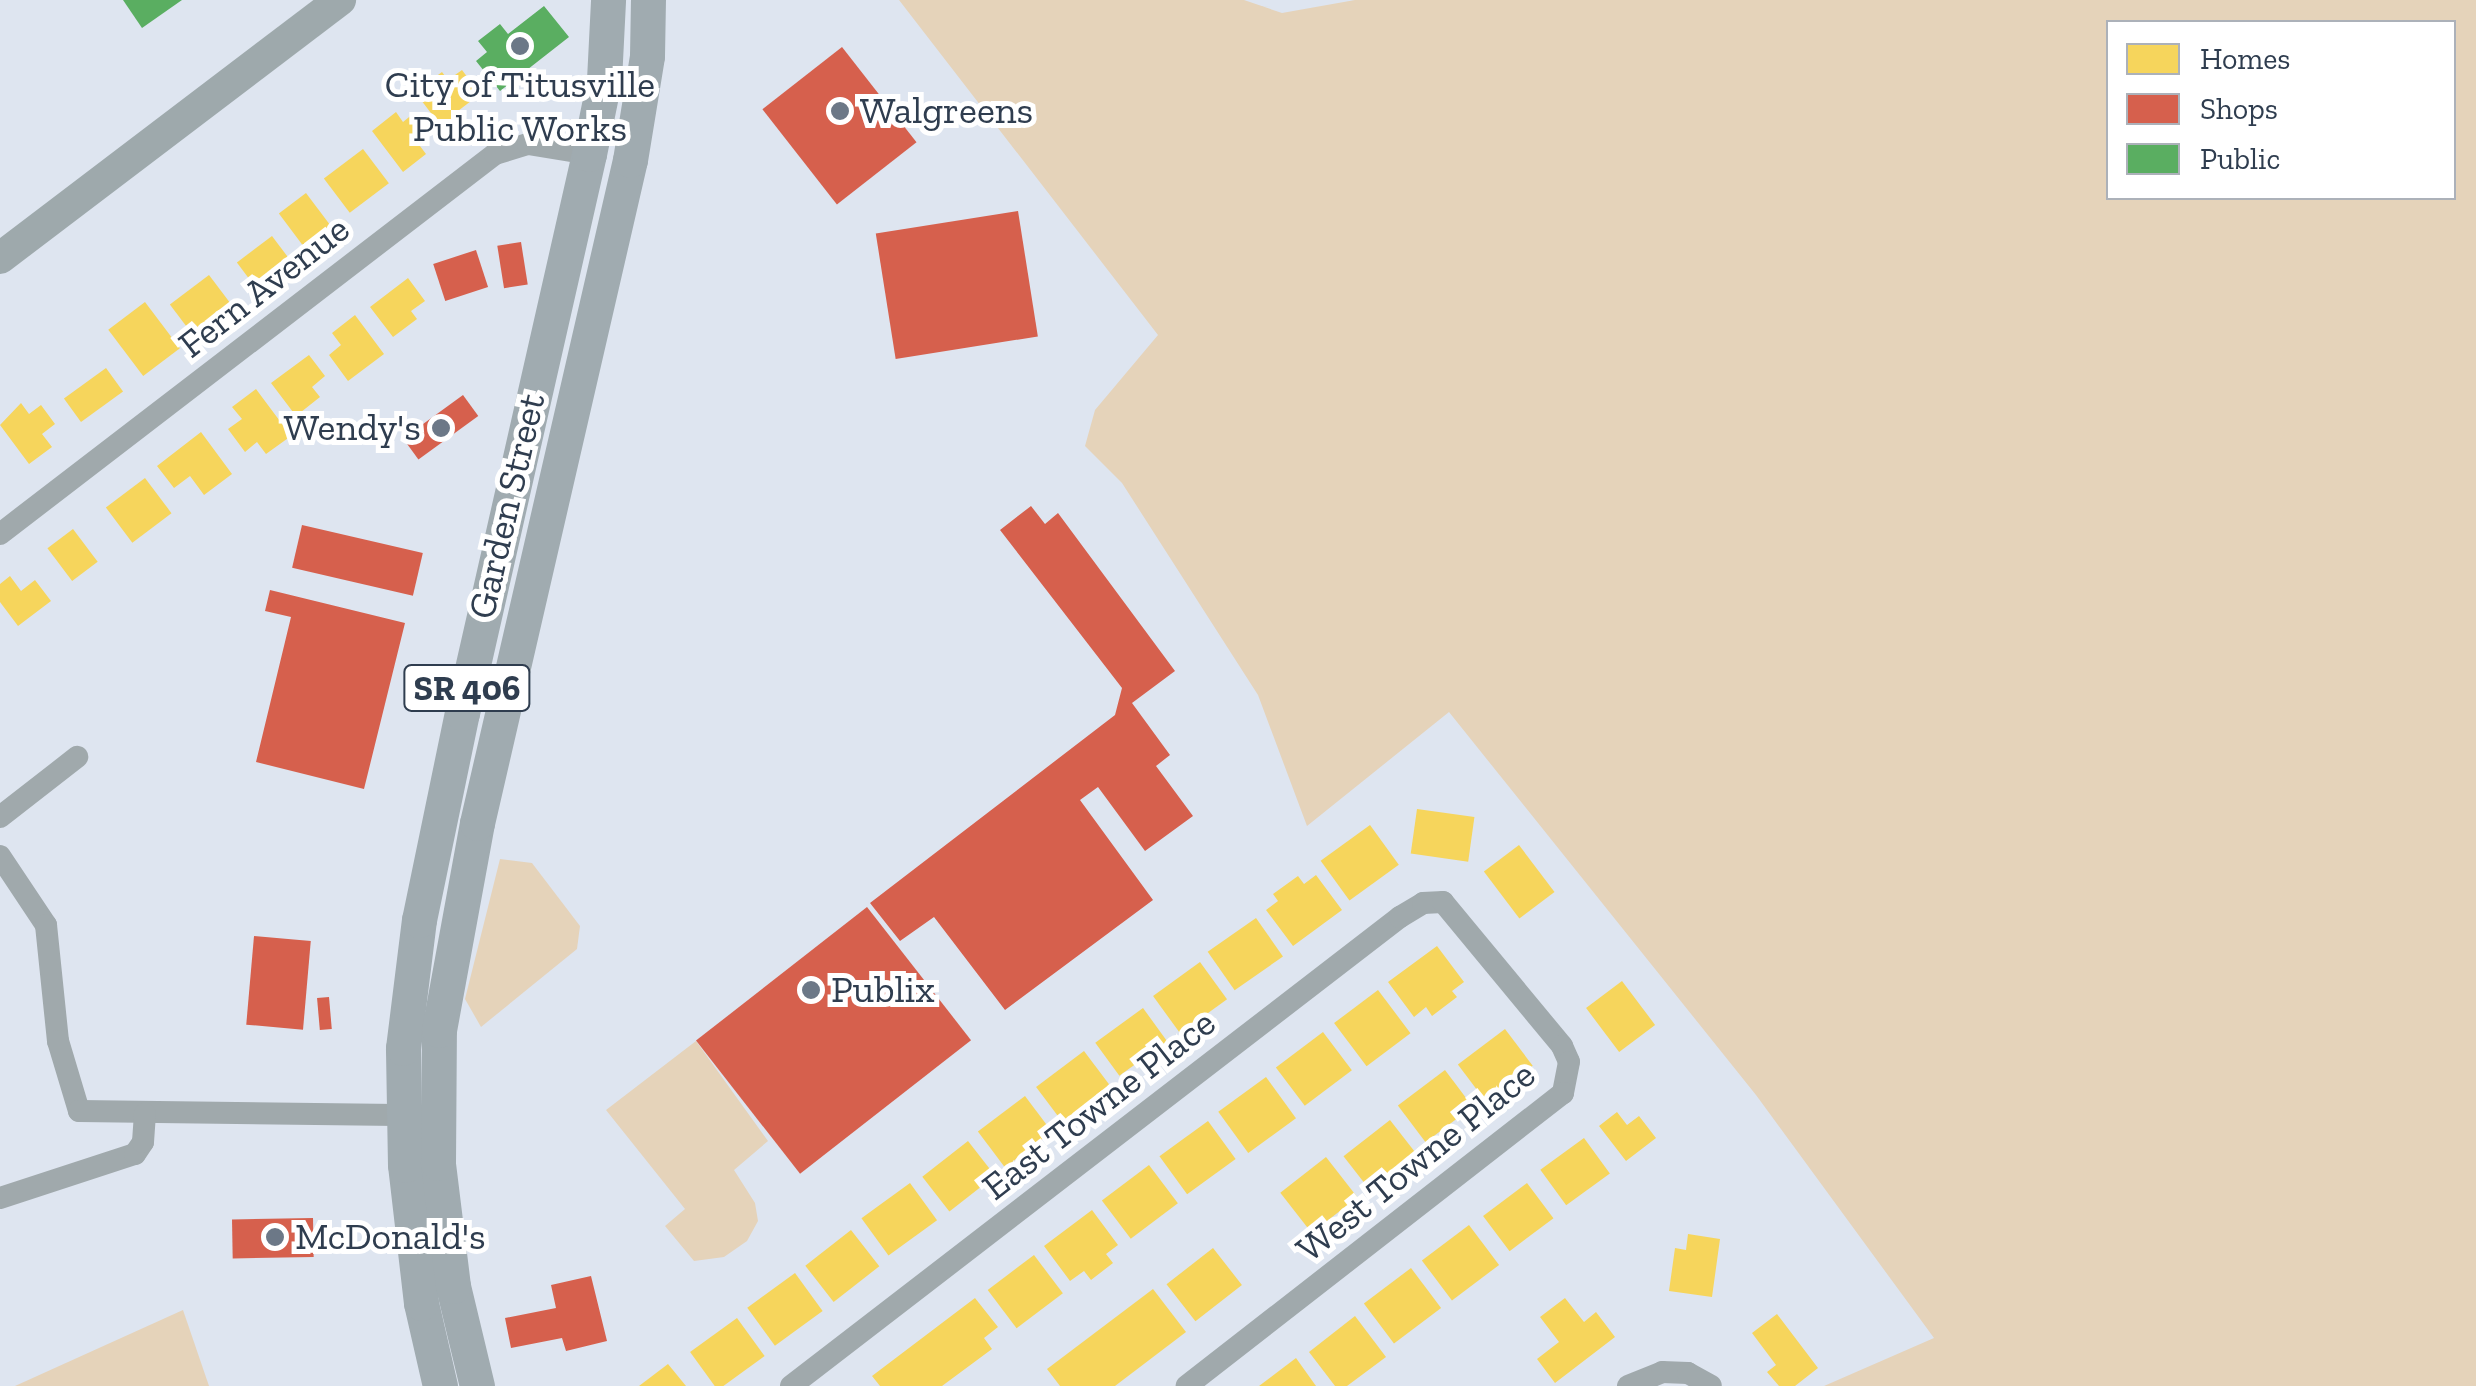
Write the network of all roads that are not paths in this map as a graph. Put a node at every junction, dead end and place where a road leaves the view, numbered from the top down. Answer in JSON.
{"nodes":[{"id":1,"x":340,"y":0,"type":"edge"},
{"id":2,"x":608,"y":0,"type":"edge"},
{"id":3,"x":648,"y":0,"type":"edge"},
{"id":4,"x":589,"y":154,"type":"junction"},
{"id":5,"x":0,"y":258,"type":"edge"},
{"id":6,"x":531,"y":410,"type":"junction"},
{"id":7,"x":509,"y":506,"type":"junction"},
{"id":8,"x":548,"y":518,"type":"junction"},
{"id":9,"x":0,"y":534,"type":"edge"},
{"id":10,"x":526,"y":611,"type":"junction"},
{"id":11,"x":77,"y":757,"type":"dead end"},
{"id":12,"x":0,"y":816,"type":"edge"},
{"id":13,"x":0,"y":856,"type":"edge"},
{"id":14,"x":1456,"y":910,"type":"joint"},
{"id":15,"x":144,"y":1114,"type":"junction"},
{"id":16,"x":421,"y":1115,"type":"junction"},
{"id":17,"x":0,"y":1198,"type":"edge"},
{"id":18,"x":440,"y":1386,"type":"edge"},
{"id":19,"x":477,"y":1386,"type":"edge"},
{"id":20,"x":792,"y":1386,"type":"edge"},
{"id":21,"x":1187,"y":1386,"type":"edge"},
{"id":22,"x":1628,"y":1386,"type":"edge"},
{"id":23,"x":1711,"y":1386,"type":"edge"}],
"edges":[{"from":1,"to":5,"type":"street"},
{"from":2,"to":4,"type":"main road","name":"Garden Street","number":"SR 406"},
{"from":3,"to":8,"type":"main road","name":"Garden Street","number":"SR 406"},
{"from":4,"to":6,"type":"main road","name":"Garden Street","number":"SR 406"},
{"from":4,"to":9,"type":"street","name":"Fern Avenue"},
{"from":6,"to":7,"type":"main road","name":"Garden Street","number":"SR 406"},
{"from":6,"to":8,"type":"main road"},
{"from":7,"to":10,"type":"main road"},
{"from":7,"to":16,"type":"main road","name":"Garden Street","number":"SR 406"},
{"from":8,"to":10,"type":"main road","name":"Garden Street","number":"SR 406"},
{"from":10,"to":16,"type":"main road","name":"Garden Street","number":"SR 406"},
{"from":11,"to":12,"type":"street"},
{"from":13,"to":15,"type":"street"},
{"from":14,"to":20,"type":"street","name":"East Towne Place"},
{"from":14,"to":21,"type":"street","name":"West Towne Place"},
{"from":15,"to":16,"type":"street"},
{"from":15,"to":17,"type":"street"},
{"from":16,"to":18,"type":"main road","name":"Garden Street","number":"SR 406"},
{"from":16,"to":19,"type":"main road","name":"Garden Street","number":"SR 406"},
{"from":22,"to":23,"type":"street"}]}
